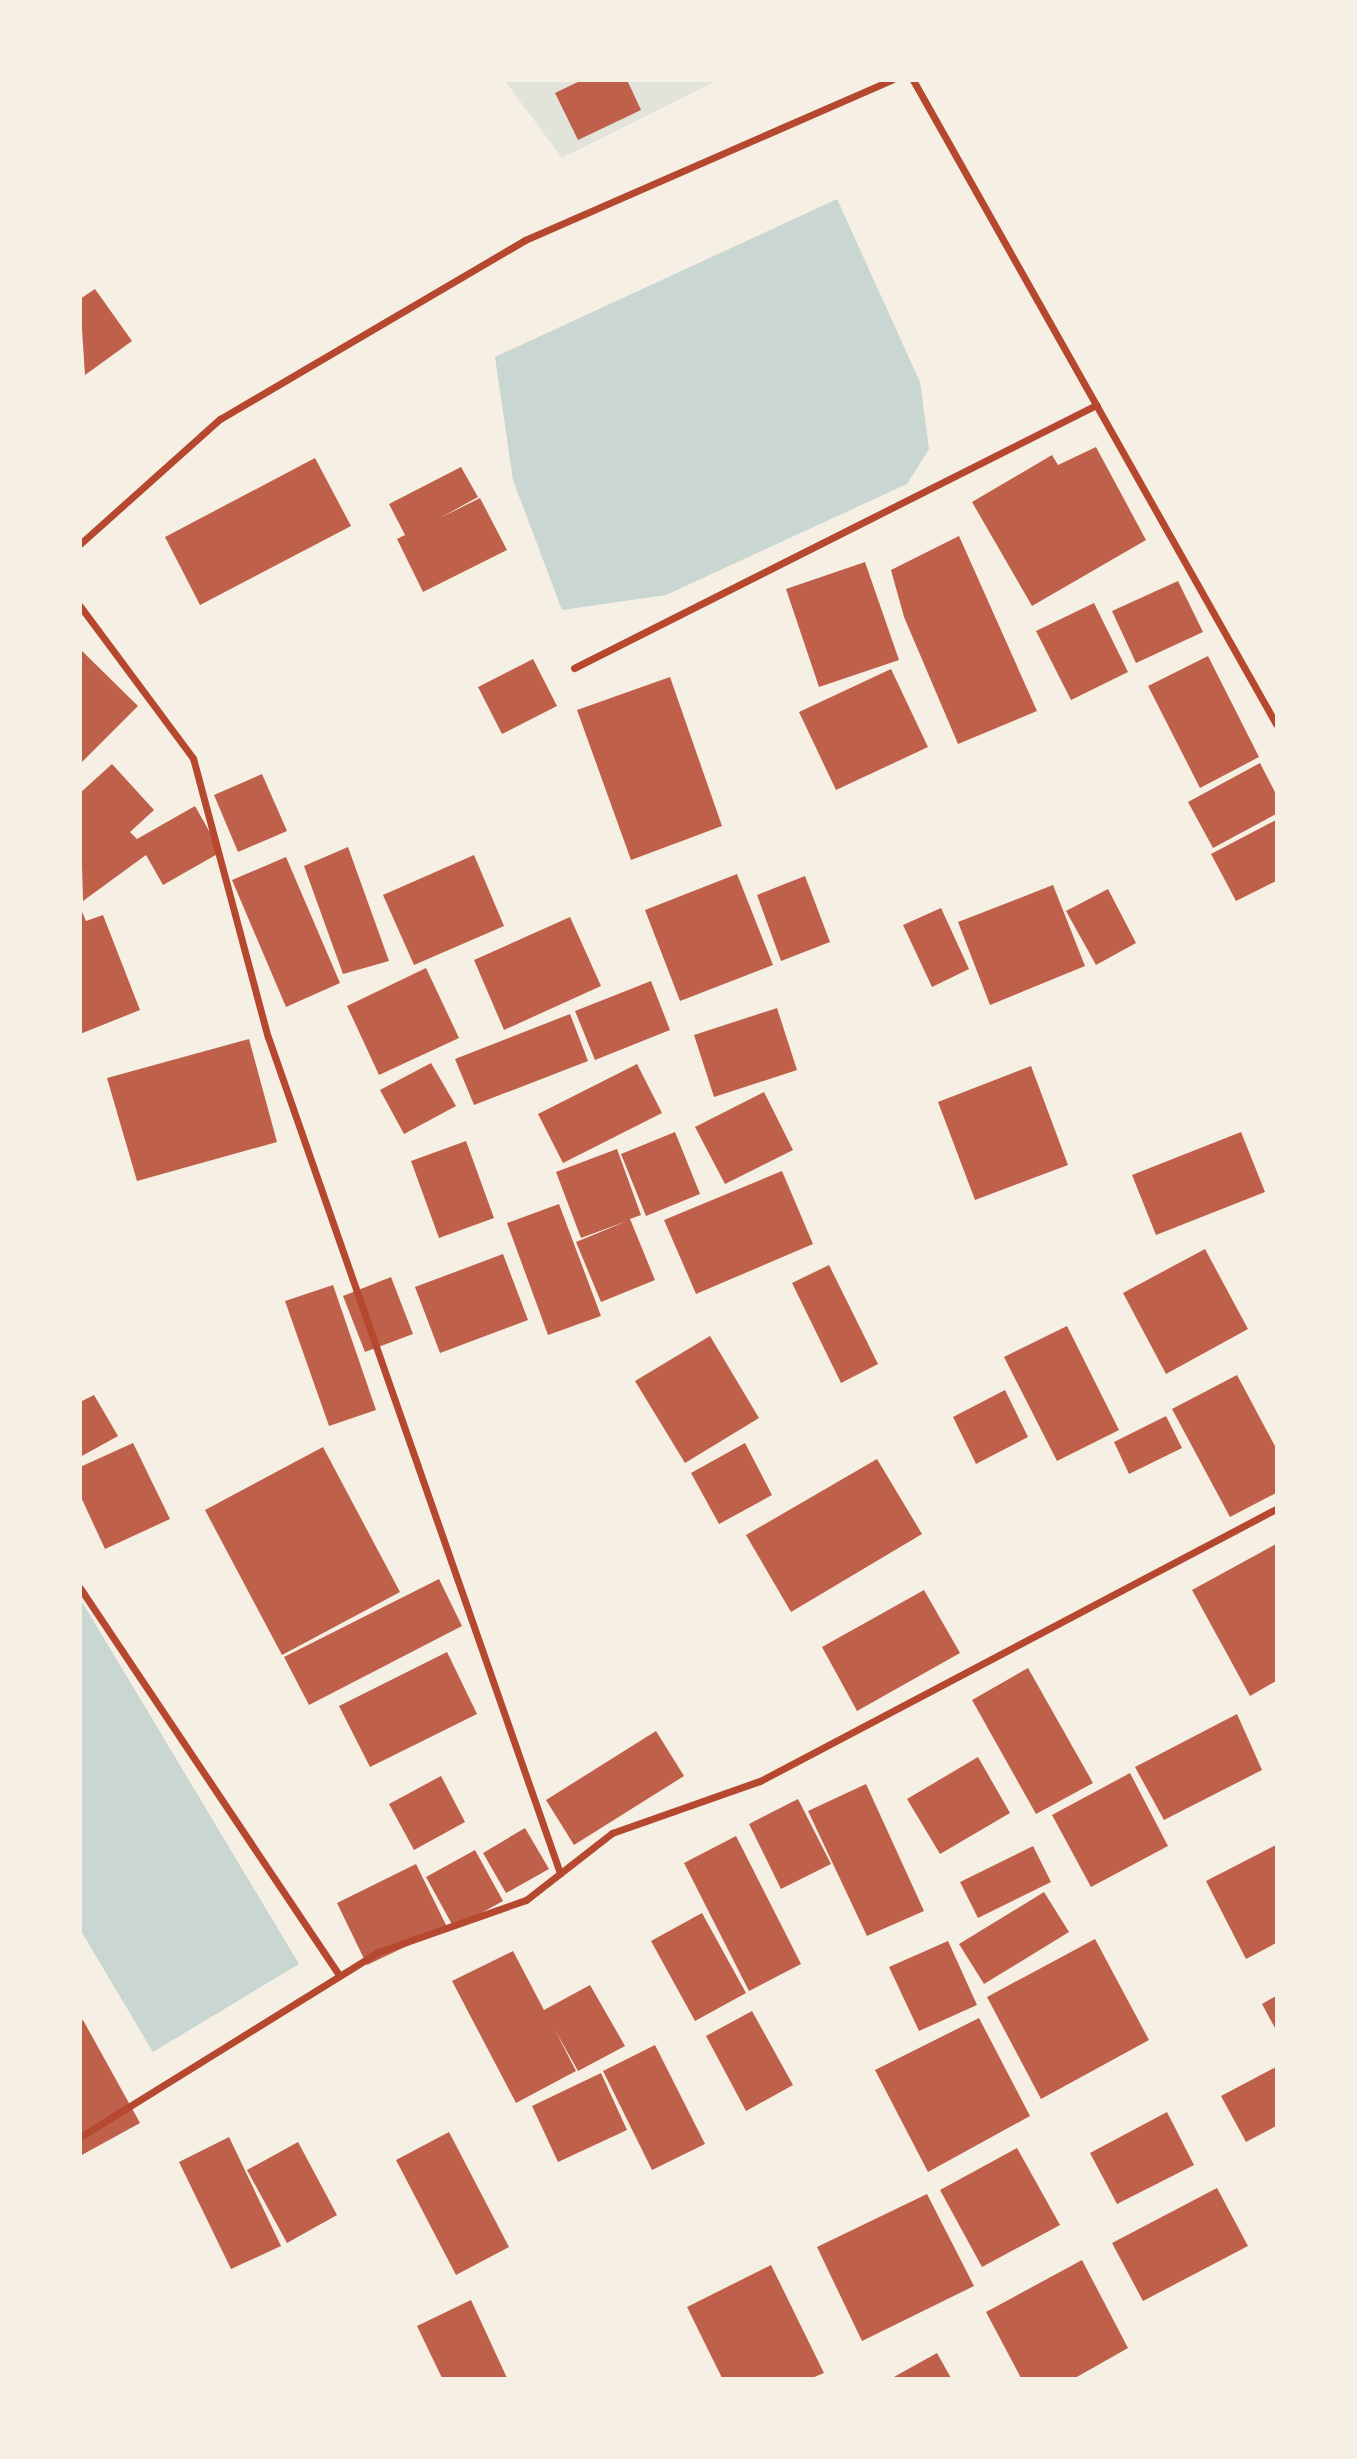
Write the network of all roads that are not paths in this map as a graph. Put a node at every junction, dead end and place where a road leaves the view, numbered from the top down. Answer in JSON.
{"nodes":[{"id":1,"x":892,"y":80,"type":"edge"},
{"id":2,"x":914,"y":80,"type":"edge"},
{"id":3,"x":1096,"y":405,"type":"junction"},
{"id":4,"x":80,"y":544,"type":"edge"},
{"id":5,"x":80,"y":606,"type":"edge"},
{"id":6,"x":574,"y":668,"type":"dead end"},
{"id":7,"x":1276,"y":724,"type":"edge"},
{"id":8,"x":1276,"y":1509,"type":"edge"},
{"id":9,"x":80,"y":1588,"type":"edge"},
{"id":10,"x":560,"y":1873,"type":"junction"},
{"id":11,"x":340,"y":1975,"type":"junction"},
{"id":12,"x":80,"y":2137,"type":"edge"}],
"edges":[{"from":1,"to":4,"type":"street"},
{"from":2,"to":3,"type":"street"},
{"from":3,"to":6,"type":"street"},
{"from":3,"to":7,"type":"street"},
{"from":5,"to":10,"type":"street"},
{"from":8,"to":10,"type":"street"},
{"from":9,"to":11,"type":"street"},
{"from":10,"to":11,"type":"street"},
{"from":11,"to":12,"type":"street"}]}
